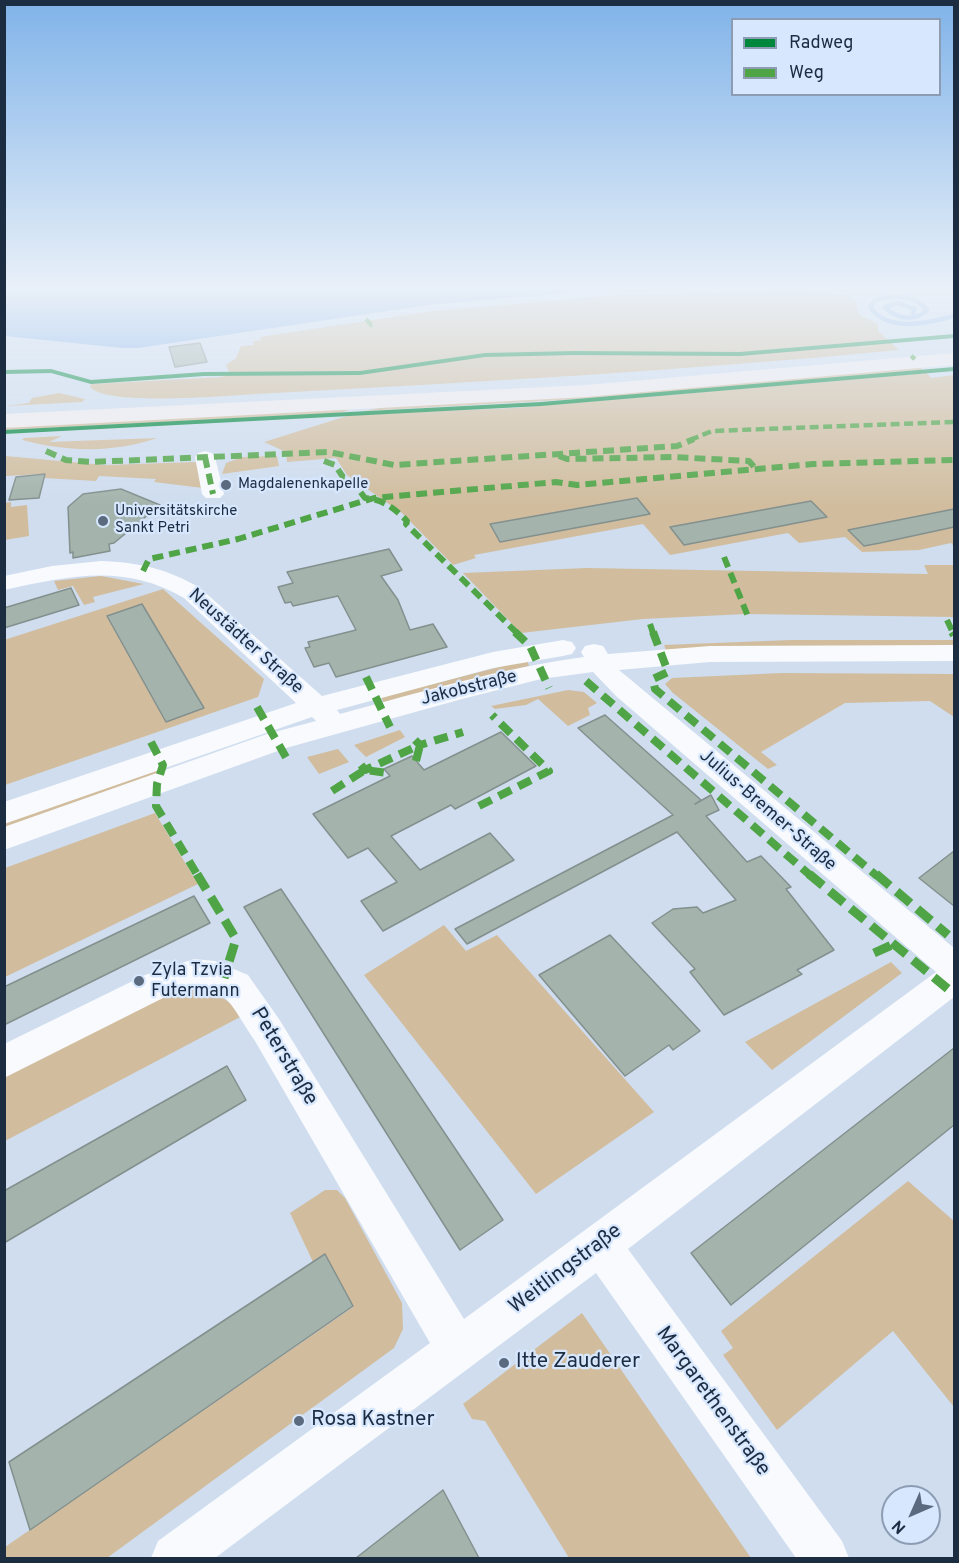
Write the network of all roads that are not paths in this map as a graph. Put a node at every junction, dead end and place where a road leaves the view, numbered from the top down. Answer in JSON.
{"nodes":[{"id":1,"x":871,"y":359,"type":"edge"},
{"id":2,"x":896,"y":359,"type":"edge"},
{"id":3,"x":4,"y":410,"type":"edge"},
{"id":4,"x":4,"y":421,"type":"edge"},
{"id":5,"x":205,"y":457,"type":"dead end"},
{"id":6,"x":213,"y":494,"type":"dead end"},
{"id":7,"x":4,"y":583,"type":"edge"},
{"id":8,"x":954,"y":633,"type":"edge"},
{"id":9,"x":954,"y":653,"type":"edge"},
{"id":10,"x":595,"y":654,"type":"junction"},
{"id":11,"x":327,"y":715,"type":"junction"},
{"id":12,"x":4,"y":813,"type":"edge"},
{"id":13,"x":4,"y":839,"type":"edge"},
{"id":14,"x":954,"y":968,"type":"edge"},
{"id":15,"x":954,"y":978,"type":"edge"},
{"id":16,"x":4,"y":1062,"type":"edge"},
{"id":17,"x":600,"y":1245,"type":"junction"},
{"id":18,"x":458,"y":1349,"type":"junction"},
{"id":19,"x":175,"y":1558,"type":"edge"},
{"id":20,"x":825,"y":1558,"type":"edge"}],
"edges":[{"from":1,"to":3,"type":"main road"},
{"from":2,"to":4,"type":"main road"},
{"from":5,"to":6,"type":"street"},
{"from":7,"to":11,"type":"street","name":"Neustädter Straße"},
{"from":8,"to":10,"type":"street","name":"Jakobstraße"},
{"from":9,"to":10,"type":"street","name":"Jakobstraße"},
{"from":10,"to":11,"type":"street","name":"Jakobstraße"},
{"from":10,"to":14,"type":"street","name":"Julius-Bremer-Straße"},
{"from":11,"to":12,"type":"street","name":"Jakobstraße"},
{"from":11,"to":13,"type":"street","name":"Jakobstraße"},
{"from":15,"to":17,"type":"street","name":"Weitlingstraße"},
{"from":16,"to":18,"type":"street","name":"Peterstraße"},
{"from":17,"to":18,"type":"street","name":"Weitlingstraße"},
{"from":17,"to":20,"type":"street","name":"Margarethenstraße"},
{"from":18,"to":19,"type":"street","name":"Weitlingstraße"}]}
